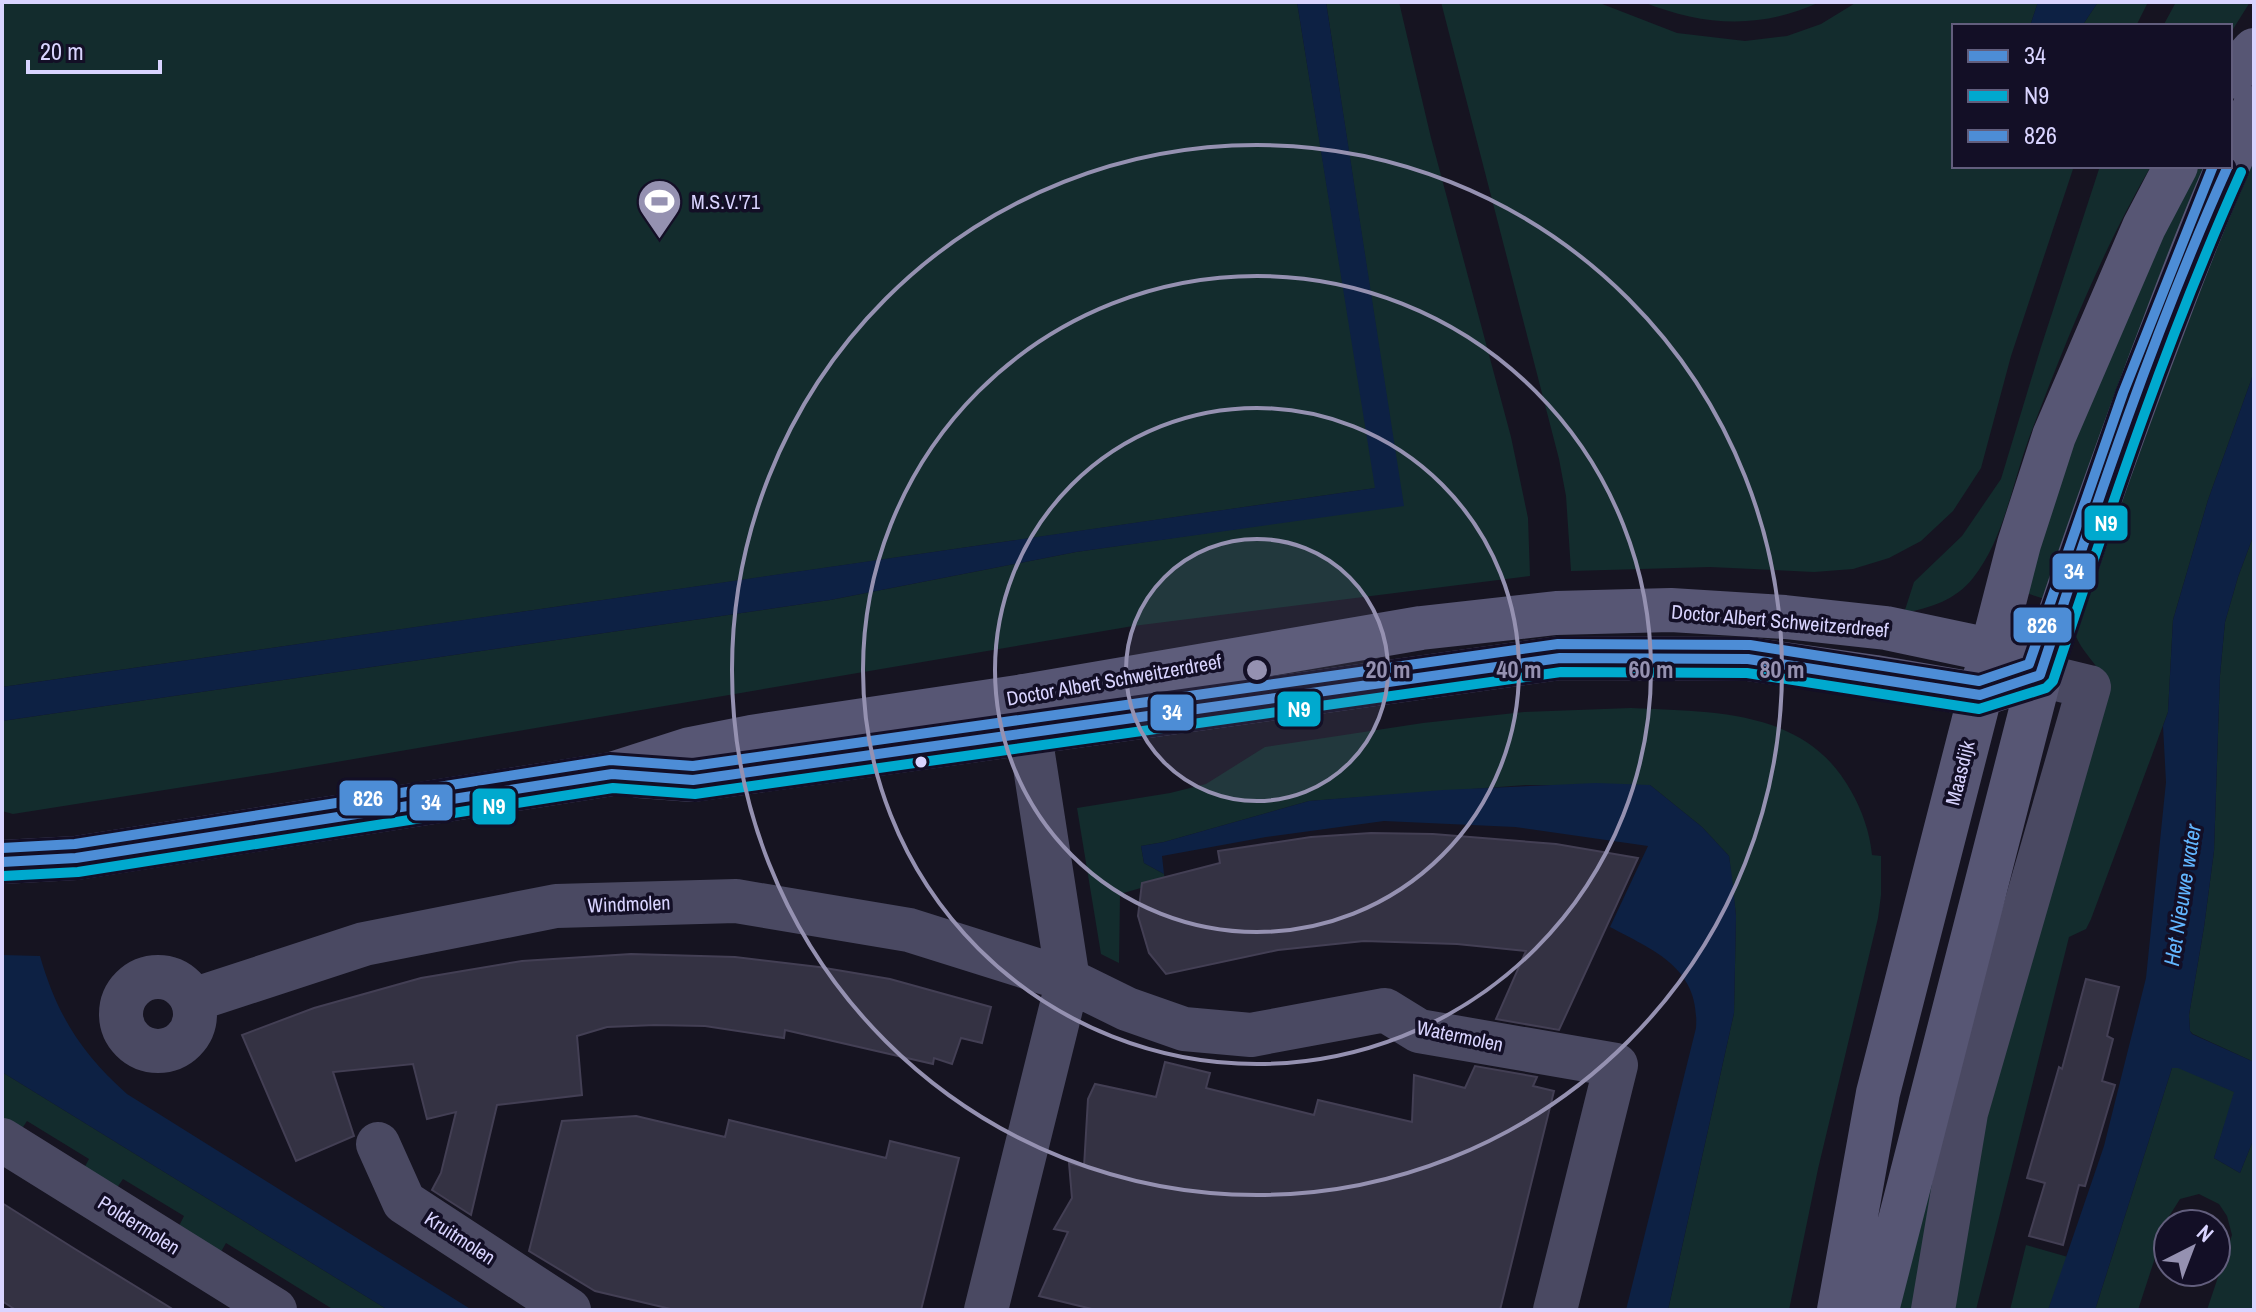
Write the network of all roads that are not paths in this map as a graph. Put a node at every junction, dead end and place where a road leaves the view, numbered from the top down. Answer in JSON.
{"nodes":[{"id":1,"x":2254,"y":50,"type":"edge"},
{"id":2,"x":2232,"y":75,"type":"edge"},
{"id":3,"x":2254,"y":108,"type":"edge"},
{"id":4,"x":2232,"y":157,"type":"edge"},
{"id":5,"x":2175,"y":168,"type":"edge"},
{"id":6,"x":2227,"y":168,"type":"edge"},
{"id":7,"x":1990,"y":650,"type":"junction"},
{"id":8,"x":2040,"y":675,"type":"junction"},
{"id":9,"x":1980,"y":695,"type":"junction"},
{"id":10,"x":1027,"y":714,"type":"junction"},
{"id":11,"x":2,"y":862,"type":"edge"},
{"id":12,"x":1068,"y":980,"type":"junction"},
{"id":13,"x":193,"y":1000,"type":"dead end"},
{"id":14,"x":2,"y":1140,"type":"edge"},
{"id":15,"x":378,"y":1144,"type":"dead end"},
{"id":16,"x":275,"y":1310,"type":"edge"},
{"id":17,"x":569,"y":1310,"type":"edge"},
{"id":18,"x":986,"y":1310,"type":"edge"},
{"id":19,"x":1555,"y":1310,"type":"edge"},
{"id":20,"x":1839,"y":1310,"type":"edge"},
{"id":21,"x":1877,"y":1310,"type":"edge"},
{"id":22,"x":1933,"y":1310,"type":"edge"}],
"edges":[{"from":1,"to":2,"type":"street"},
{"from":3,"to":4,"type":"street"},
{"from":5,"to":7,"type":"street","name":"Maasdijk"},
{"from":6,"to":8,"type":"street"},
{"from":7,"to":8,"type":"street","name":"Doctor Albert Schweitzerdreef"},
{"from":7,"to":9,"type":"street","name":"Maasdijk"},
{"from":7,"to":10,"type":"street","name":"Doctor Albert Schweitzerdreef"},
{"from":8,"to":9,"type":"street","name":"Doctor Albert Schweitzerdreef"},
{"from":8,"to":21,"type":"street"},
{"from":8,"to":22,"type":"street"},
{"from":9,"to":10,"type":"street","name":"Doctor Albert Schweitzerdreef"},
{"from":9,"to":20,"type":"street","name":"Maasdijk"},
{"from":10,"to":11,"type":"street","name":"Doctor Albert Schweitzerdreef"},
{"from":10,"to":12,"type":"street"},
{"from":12,"to":13,"type":"street","name":"Windmolen"},
{"from":12,"to":18,"type":"street"},
{"from":12,"to":19,"type":"street","name":"Watermolen"},
{"from":14,"to":16,"type":"street","name":"Poldermolen"},
{"from":15,"to":17,"type":"street","name":"Kruitmolen"}]}
